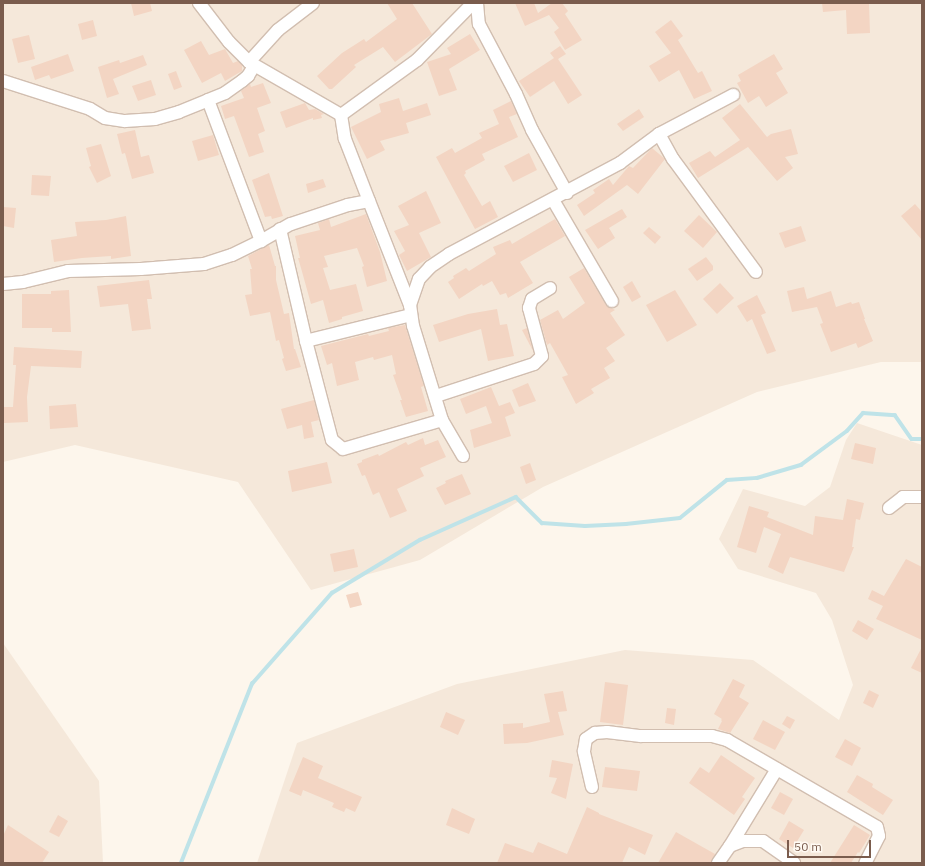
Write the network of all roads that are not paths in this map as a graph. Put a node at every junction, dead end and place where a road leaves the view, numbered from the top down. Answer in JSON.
{"nodes":[{"id":1,"x":199,"y":3,"type":"edge"},
{"id":2,"x":313,"y":3,"type":"edge"},
{"id":3,"x":473,"y":3,"type":"edge"},
{"id":4,"x":477,"y":3,"type":"edge"},
{"id":5,"x":251,"y":64,"type":"junction"},
{"id":6,"x":3,"y":81,"type":"edge"},
{"id":7,"x":733,"y":95,"type":"dead end"},
{"id":8,"x":208,"y":100,"type":"junction"},
{"id":9,"x":341,"y":116,"type":"junction"},
{"id":10,"x":659,"y":134,"type":"junction"},
{"id":11,"x":567,"y":193,"type":"junction"},
{"id":12,"x":553,"y":200,"type":"junction"},
{"id":13,"x":369,"y":201,"type":"junction"},
{"id":14,"x":280,"y":229,"type":"junction"},
{"id":15,"x":261,"y":241,"type":"junction"},
{"id":16,"x":756,"y":272,"type":"dead end"},
{"id":17,"x":3,"y":284,"type":"edge"},
{"id":18,"x":550,"y":288,"type":"dead end"},
{"id":19,"x":612,"y":301,"type":"dead end"},
{"id":20,"x":411,"y":310,"type":"junction"},
{"id":21,"x":306,"y":341,"type":"junction"},
{"id":22,"x":436,"y":396,"type":"junction"},
{"id":23,"x":442,"y":420,"type":"junction"},
{"id":24,"x":463,"y":456,"type":"dead end"},
{"id":25,"x":922,"y":497,"type":"edge"},
{"id":26,"x":889,"y":508,"type":"dead end"},
{"id":27,"x":777,"y":769,"type":"junction"},
{"id":28,"x":592,"y":787,"type":"dead end"},
{"id":29,"x":730,"y":846,"type":"junction"},
{"id":30,"x":718,"y":863,"type":"edge"},
{"id":31,"x":794,"y":863,"type":"edge"},
{"id":32,"x":865,"y":863,"type":"edge"}],
"edges":[{"from":1,"to":5,"type":"street"},
{"from":2,"to":5,"type":"street"},
{"from":3,"to":9,"type":"street"},
{"from":4,"to":11,"type":"street"},
{"from":5,"to":8,"type":"street"},
{"from":5,"to":9,"type":"street"},
{"from":6,"to":8,"type":"street"},
{"from":7,"to":10,"type":"street"},
{"from":8,"to":15,"type":"street"},
{"from":9,"to":13,"type":"street"},
{"from":10,"to":11,"type":"street"},
{"from":10,"to":16,"type":"street"},
{"from":11,"to":12,"type":"street"},
{"from":12,"to":19,"type":"street"},
{"from":12,"to":20,"type":"street"},
{"from":13,"to":14,"type":"street"},
{"from":13,"to":20,"type":"street"},
{"from":14,"to":15,"type":"street"},
{"from":14,"to":21,"type":"street"},
{"from":15,"to":17,"type":"street"},
{"from":18,"to":22,"type":"street"},
{"from":20,"to":21,"type":"street"},
{"from":20,"to":22,"type":"street"},
{"from":21,"to":23,"type":"street"},
{"from":22,"to":23,"type":"street"},
{"from":23,"to":24,"type":"street"},
{"from":25,"to":26,"type":"street"},
{"from":27,"to":28,"type":"street"},
{"from":27,"to":29,"type":"street"},
{"from":27,"to":32,"type":"street"},
{"from":29,"to":30,"type":"street"},
{"from":29,"to":31,"type":"street"}]}
